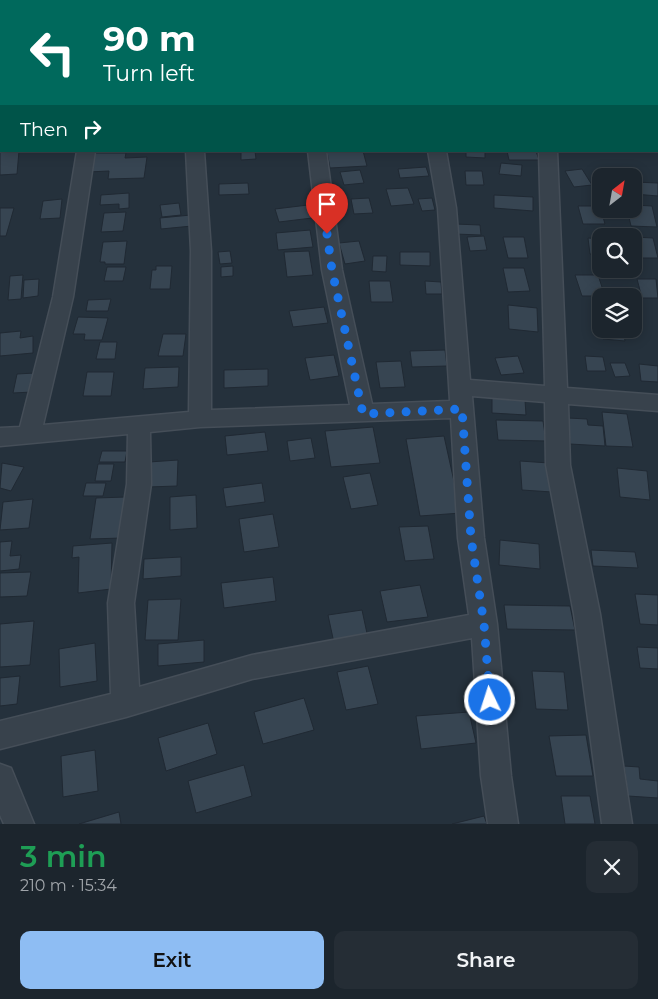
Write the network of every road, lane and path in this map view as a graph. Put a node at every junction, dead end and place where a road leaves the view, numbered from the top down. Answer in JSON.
{"nodes":[{"id":1,"x":86,"y":152,"type":"edge"},
{"id":2,"x":195,"y":152,"type":"edge"},
{"id":3,"x":317,"y":152,"type":"edge"},
{"id":4,"x":437,"y":152,"type":"edge"},
{"id":5,"x":548,"y":152,"type":"edge"},
{"id":6,"x":555,"y":395,"type":"junction"},
{"id":7,"x":460,"y":398,"type":"junction"},
{"id":8,"x":658,"y":403,"type":"edge"},
{"id":9,"x":363,"y":414,"type":"junction"},
{"id":10,"x":200,"y":418,"type":"junction"},
{"id":11,"x":139,"y":425,"type":"junction"},
{"id":12,"x":29,"y":436,"type":"junction"},
{"id":13,"x":0,"y":437,"type":"edge"},
{"id":14,"x":484,"y":624,"type":"junction"},
{"id":15,"x":126,"y":704,"type":"junction"},
{"id":16,"x":0,"y":735,"type":"edge"},
{"id":17,"x":0,"y":778,"type":"edge"},
{"id":18,"x":19,"y":824,"type":"edge"},
{"id":19,"x":503,"y":824,"type":"edge"},
{"id":20,"x":617,"y":824,"type":"edge"}],
"edges":[{"from":1,"to":12,"type":"street"},
{"from":2,"to":10,"type":"street"},
{"from":3,"to":9,"type":"street"},
{"from":4,"to":7,"type":"street"},
{"from":5,"to":6,"type":"street"},
{"from":6,"to":7,"type":"street"},
{"from":6,"to":8,"type":"street"},
{"from":6,"to":20,"type":"street"},
{"from":7,"to":9,"type":"street"},
{"from":7,"to":14,"type":"street"},
{"from":9,"to":10,"type":"street"},
{"from":10,"to":11,"type":"street"},
{"from":11,"to":12,"type":"street"},
{"from":11,"to":15,"type":"street"},
{"from":12,"to":13,"type":"street"},
{"from":14,"to":15,"type":"street"},
{"from":14,"to":19,"type":"street"},
{"from":15,"to":16,"type":"street"},
{"from":17,"to":18,"type":"street"}]}
